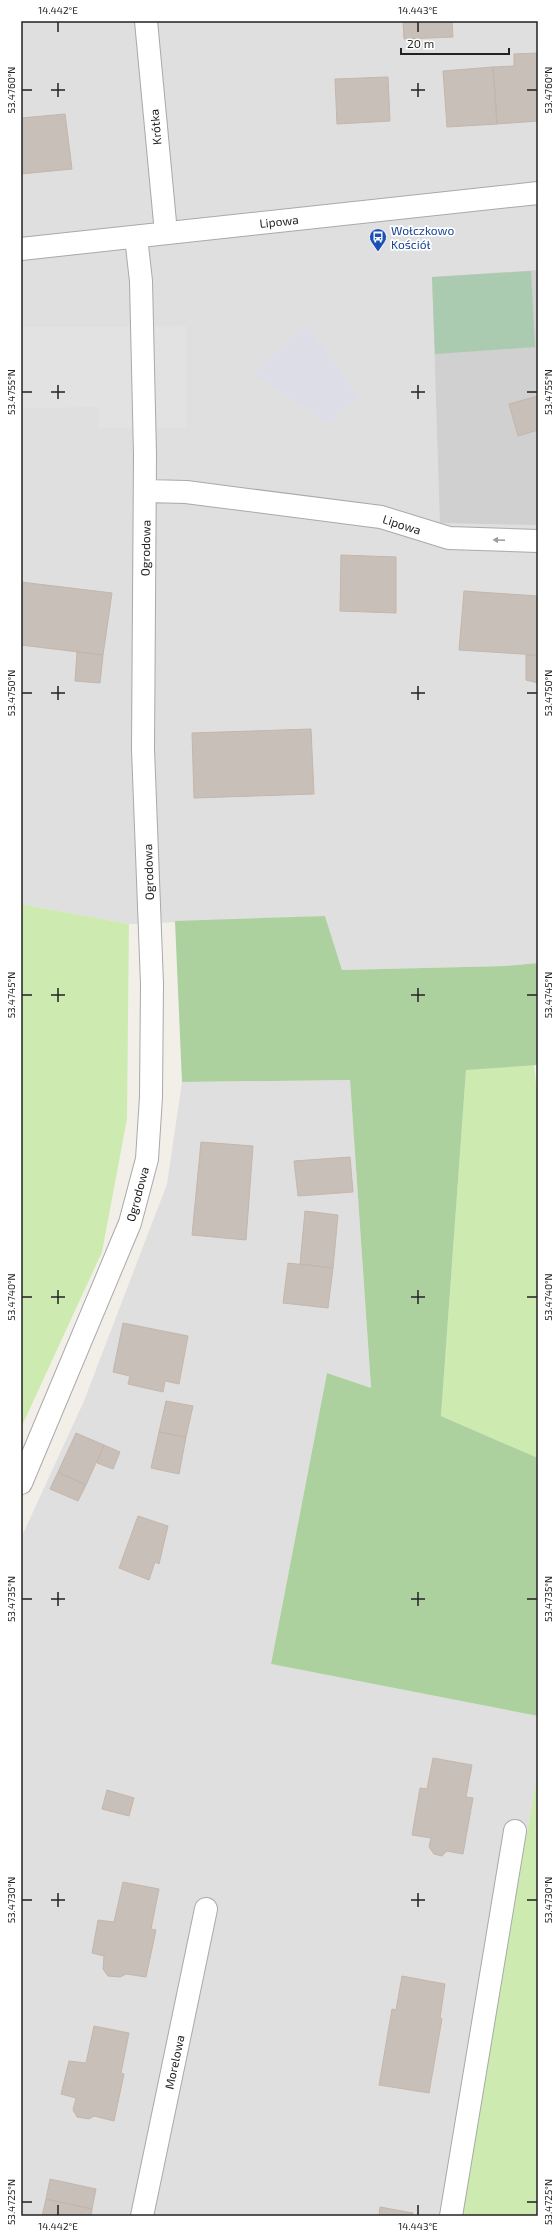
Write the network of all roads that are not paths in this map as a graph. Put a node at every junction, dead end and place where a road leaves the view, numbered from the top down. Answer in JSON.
{"nodes":[{"id":1,"x":146,"y":21,"type":"edge"},
{"id":2,"x":538,"y":193,"type":"edge"},
{"id":3,"x":166,"y":233,"type":"junction"},
{"id":4,"x":136,"y":237,"type":"junction"},
{"id":5,"x":21,"y":249,"type":"edge"},
{"id":6,"x":146,"y":491,"type":"junction"},
{"id":7,"x":538,"y":542,"type":"edge"},
{"id":8,"x":21,"y":1483,"type":"edge"},
{"id":9,"x":515,"y":1832,"type":"dead end"},
{"id":10,"x":206,"y":1909,"type":"dead end"},
{"id":11,"x":142,"y":2216,"type":"edge"},
{"id":12,"x":451,"y":2216,"type":"edge"}],
"edges":[{"from":1,"to":3,"type":"street","name":"Krótka"},
{"from":2,"to":3,"type":"street","name":"Lipowa"},
{"from":3,"to":4,"type":"street","name":"Lipowa"},
{"from":4,"to":5,"type":"street","name":"Lipowa"},
{"from":4,"to":6,"type":"street","name":"Ogrodowa"},
{"from":7,"to":6,"type":"street","name":"Lipowa","one_way":true},
{"from":6,"to":8,"type":"street","name":"Ogrodowa"},
{"from":9,"to":12,"type":"street"},
{"from":10,"to":11,"type":"street","name":"Morelowa"}]}
